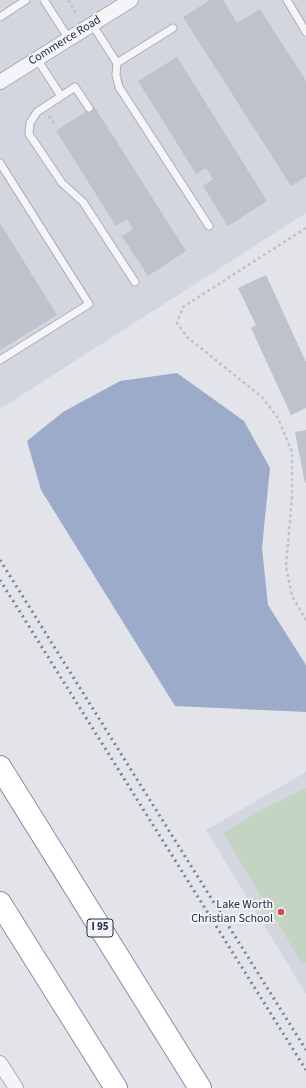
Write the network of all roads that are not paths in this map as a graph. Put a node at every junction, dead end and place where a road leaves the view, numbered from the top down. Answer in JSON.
{"nodes":[{"id":1,"x":26,"y":0,"type":"edge"},
{"id":2,"x":44,"y":0,"type":"edge"},
{"id":3,"x":131,"y":0,"type":"edge"},
{"id":4,"x":287,"y":0,"type":"edge"},
{"id":5,"x":0,"y":17,"type":"edge"},
{"id":6,"x":92,"y":24,"type":"junction"},
{"id":7,"x":173,"y":28,"type":"dead end"},
{"id":8,"x":306,"y":32,"type":"edge"},
{"id":9,"x":69,"y":39,"type":"junction"},
{"id":10,"x":37,"y":59,"type":"junction"},
{"id":11,"x":117,"y":63,"type":"junction"},
{"id":12,"x":0,"y":82,"type":"edge"},
{"id":13,"x":61,"y":96,"type":"junction"},
{"id":14,"x":89,"y":108,"type":"dead end"},
{"id":15,"x":0,"y":163,"type":"edge"},
{"id":16,"x":209,"y":226,"type":"dead end"},
{"id":17,"x":135,"y":282,"type":"dead end"},
{"id":18,"x":0,"y":360,"type":"edge"},
{"id":19,"x":0,"y":767,"type":"edge"},
{"id":20,"x":0,"y":903,"type":"edge"},
{"id":21,"x":0,"y":1063,"type":"edge"},
{"id":22,"x":16,"y":1088,"type":"edge"},
{"id":23,"x":116,"y":1088,"type":"edge"},
{"id":24,"x":200,"y":1088,"type":"edge"}],
"edges":[{"from":1,"to":5,"type":"lane"},
{"from":2,"to":9,"type":"lane"},
{"from":3,"to":6,"type":"street","name":"Commerce Road"},
{"from":4,"to":8,"type":"lane"},
{"from":6,"to":9,"type":"street","name":"Commerce Road"},
{"from":6,"to":11,"type":"lane"},
{"from":7,"to":11,"type":"lane"},
{"from":9,"to":10,"type":"street","name":"Commerce Road"},
{"from":10,"to":12,"type":"street","name":"Commerce Road"},
{"from":10,"to":13,"type":"lane"},
{"from":11,"to":16,"type":"lane"},
{"from":13,"to":14,"type":"lane"},
{"from":13,"to":17,"type":"lane"},
{"from":15,"to":18,"type":"lane"},
{"from":19,"to":24,"type":"highway","number":"I 95"},
{"from":20,"to":23,"type":"highway"},
{"from":21,"to":22,"type":"street"}]}
